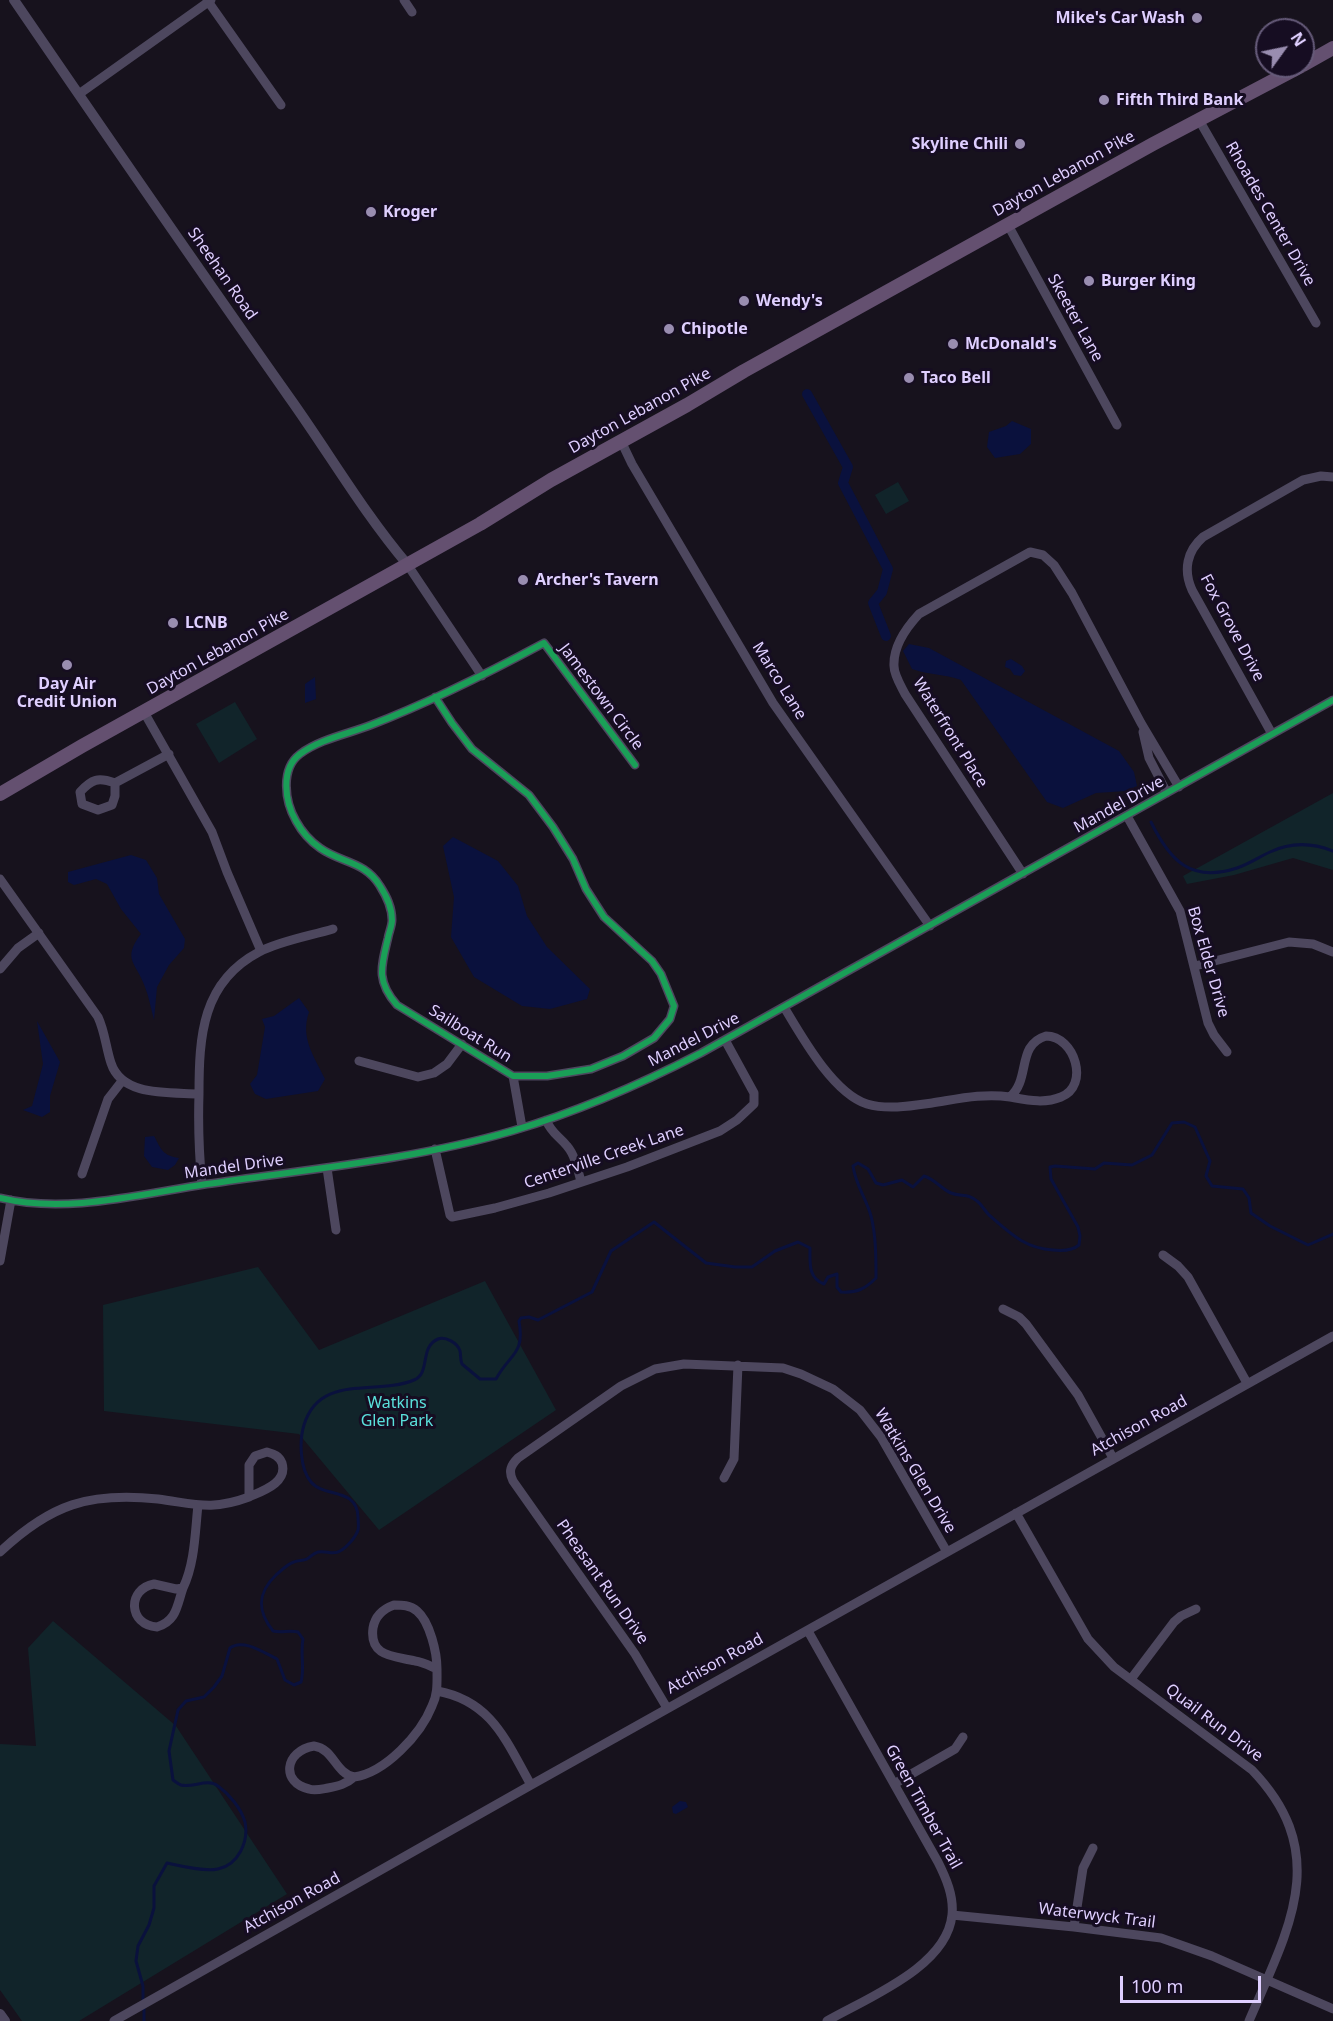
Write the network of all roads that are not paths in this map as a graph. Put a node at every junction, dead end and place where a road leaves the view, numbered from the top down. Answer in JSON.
{"nodes":[{"id":1,"x":14,"y":0,"type":"edge"},
{"id":2,"x":404,"y":0,"type":"edge"},
{"id":3,"x":208,"y":1,"type":"edge"},
{"id":4,"x":412,"y":12,"type":"dead end"},
{"id":5,"x":1333,"y":48,"type":"edge"},
{"id":6,"x":1315,"y":58,"type":"edge"},
{"id":7,"x":1278,"y":78,"type":"edge"},
{"id":8,"x":79,"y":94,"type":"junction"},
{"id":9,"x":281,"y":105,"type":"dead end"},
{"id":10,"x":1199,"y":120,"type":"junction"},
{"id":11,"x":1008,"y":225,"type":"junction"},
{"id":12,"x":1316,"y":323,"type":"dead end"},
{"id":13,"x":1117,"y":425,"type":"dead end"},
{"id":14,"x":621,"y":441,"type":"junction"},
{"id":15,"x":1333,"y":477,"type":"edge"},
{"id":16,"x":407,"y":564,"type":"junction"},
{"id":17,"x":482,"y":676,"type":"junction"},
{"id":18,"x":435,"y":697,"type":"junction"},
{"id":19,"x":1333,"y":700,"type":"edge"},
{"id":20,"x":144,"y":712,"type":"junction"},
{"id":21,"x":1141,"y":723,"type":"junction"},
{"id":22,"x":1272,"y":734,"type":"junction"},
{"id":23,"x":169,"y":754,"type":"junction"},
{"id":24,"x":635,"y":765,"type":"dead end"},
{"id":25,"x":115,"y":783,"type":"dead end"},
{"id":26,"x":1179,"y":787,"type":"junction"},
{"id":27,"x":1167,"y":793,"type":"junction"},
{"id":28,"x":0,"y":794,"type":"edge"},
{"id":29,"x":1127,"y":816,"type":"junction"},
{"id":30,"x":1023,"y":874,"type":"junction"},
{"id":31,"x":0,"y":879,"type":"edge"},
{"id":32,"x":930,"y":926,"type":"junction"},
{"id":33,"x":333,"y":929,"type":"dead end"},
{"id":34,"x":39,"y":933,"type":"junction"},
{"id":35,"x":261,"y":951,"type":"junction"},
{"id":36,"x":1333,"y":952,"type":"edge"},
{"id":37,"x":1195,"y":966,"type":"junction"},
{"id":38,"x":0,"y":969,"type":"edge"},
{"id":39,"x":784,"y":1007,"type":"junction"},
{"id":40,"x":725,"y":1040,"type":"junction"},
{"id":41,"x":462,"y":1044,"type":"junction"},
{"id":42,"x":1227,"y":1052,"type":"dead end"},
{"id":43,"x":359,"y":1061,"type":"dead end"},
{"id":44,"x":513,"y":1076,"type":"junction"},
{"id":45,"x":122,"y":1081,"type":"junction"},
{"id":46,"x":199,"y":1094,"type":"junction"},
{"id":47,"x":1010,"y":1097,"type":"junction"},
{"id":48,"x":546,"y":1120,"type":"junction"},
{"id":49,"x":522,"y":1127,"type":"junction"},
{"id":50,"x":435,"y":1149,"type":"junction"},
{"id":51,"x":327,"y":1168,"type":"junction"},
{"id":52,"x":82,"y":1174,"type":"dead end"},
{"id":53,"x":581,"y":1182,"type":"junction"},
{"id":54,"x":202,"y":1185,"type":"junction"},
{"id":55,"x":0,"y":1198,"type":"edge"},
{"id":56,"x":11,"y":1200,"type":"junction"},
{"id":57,"x":336,"y":1230,"type":"dead end"},
{"id":58,"x":1163,"y":1255,"type":"dead end"},
{"id":59,"x":0,"y":1261,"type":"edge"},
{"id":60,"x":1003,"y":1309,"type":"dead end"},
{"id":61,"x":1333,"y":1336,"type":"edge"},
{"id":62,"x":738,"y":1365,"type":"junction"},
{"id":63,"x":1248,"y":1383,"type":"junction"},
{"id":64,"x":1113,"y":1458,"type":"junction"},
{"id":65,"x":510,"y":1474,"type":"joint"},
{"id":66,"x":723,"y":1478,"type":"dead end"},
{"id":67,"x":249,"y":1497,"type":"junction"},
{"id":68,"x":198,"y":1505,"type":"junction"},
{"id":69,"x":1016,"y":1512,"type":"junction"},
{"id":70,"x":0,"y":1552,"type":"edge"},
{"id":71,"x":947,"y":1552,"type":"junction"},
{"id":72,"x":183,"y":1588,"type":"junction"},
{"id":73,"x":1196,"y":1609,"type":"dead end"},
{"id":74,"x":808,"y":1631,"type":"junction"},
{"id":75,"x":437,"y":1669,"type":"junction"},
{"id":76,"x":1131,"y":1679,"type":"junction"},
{"id":77,"x":437,"y":1691,"type":"junction"},
{"id":78,"x":667,"y":1708,"type":"junction"},
{"id":79,"x":963,"y":1737,"type":"dead end"},
{"id":80,"x":354,"y":1777,"type":"junction"},
{"id":81,"x":894,"y":1784,"type":"junction"},
{"id":82,"x":531,"y":1785,"type":"junction"},
{"id":83,"x":1093,"y":1848,"type":"dead end"},
{"id":84,"x":952,"y":1915,"type":"junction"},
{"id":85,"x":1074,"y":1927,"type":"junction"},
{"id":86,"x":1267,"y":1980,"type":"junction"},
{"id":87,"x":1333,"y":2009,"type":"edge"},
{"id":88,"x":0,"y":2014,"type":"edge"},
{"id":89,"x":5,"y":2021,"type":"edge"},
{"id":90,"x":114,"y":2021,"type":"edge"},
{"id":91,"x":827,"y":2021,"type":"edge"},
{"id":92,"x":1249,"y":2021,"type":"edge"}],
"edges":[{"from":1,"to":8,"type":"street","name":"Sheehan Road"},
{"from":2,"to":4,"type":"street"},
{"from":3,"to":8,"type":"street"},
{"from":3,"to":9,"type":"street"},
{"from":5,"to":6,"type":"main road","name":"Dayton Lebanon Pike"},
{"from":7,"to":10,"type":"main road","name":"Dayton Lebanon Pike"},
{"from":8,"to":16,"type":"street","name":"Sheehan Road"},
{"from":10,"to":11,"type":"main road","name":"Dayton Lebanon Pike"},
{"from":10,"to":12,"type":"street","name":"Rhoades Center Drive"},
{"from":11,"to":13,"type":"street","name":"Skeeter Lane"},
{"from":11,"to":14,"type":"main road","name":"Dayton Lebanon Pike"},
{"from":14,"to":16,"type":"main road","name":"Dayton Lebanon Pike"},
{"from":14,"to":32,"type":"street","name":"Marco Lane"},
{"from":15,"to":22,"type":"street","name":"Fox Grove Drive"},
{"from":16,"to":17,"type":"street"},
{"from":16,"to":20,"type":"main road","name":"Dayton Lebanon Pike"},
{"from":17,"to":18,"type":"street","name":"Sailboat Run"},
{"from":17,"to":24,"type":"street","name":"Jamestown Circle"},
{"from":18,"to":41,"type":"street","name":"Sailboat Run"},
{"from":18,"to":44,"type":"street","name":"Sailboat Run"},
{"from":19,"to":22,"type":"street","name":"Mandel Drive"},
{"from":20,"to":23,"type":"street"},
{"from":20,"to":28,"type":"main road","name":"Dayton Lebanon Pike"},
{"from":21,"to":26,"type":"street","name":"Waterfront Place"},
{"from":21,"to":27,"type":"street","name":"Waterfront Place"},
{"from":21,"to":30,"type":"street","name":"Waterfront Place"},
{"from":22,"to":26,"type":"street","name":"Mandel Drive"},
{"from":23,"to":25,"type":"street"},
{"from":23,"to":35,"type":"street"},
{"from":26,"to":27,"type":"street","name":"Mandel Drive"},
{"from":27,"to":29,"type":"street","name":"Mandel Drive"},
{"from":29,"to":30,"type":"street","name":"Mandel Drive"},
{"from":29,"to":37,"type":"street","name":"Box Elder Drive"},
{"from":30,"to":32,"type":"street","name":"Mandel Drive"},
{"from":31,"to":34,"type":"street"},
{"from":32,"to":39,"type":"street","name":"Mandel Drive"},
{"from":33,"to":35,"type":"street"},
{"from":34,"to":38,"type":"street"},
{"from":34,"to":45,"type":"street"},
{"from":35,"to":46,"type":"street"},
{"from":36,"to":37,"type":"street"},
{"from":37,"to":42,"type":"street","name":"Box Elder Drive"},
{"from":39,"to":40,"type":"street","name":"Mandel Drive"},
{"from":39,"to":47,"type":"street"},
{"from":40,"to":48,"type":"street","name":"Mandel Drive"},
{"from":40,"to":53,"type":"street","name":"Centerville Creek Lane"},
{"from":41,"to":43,"type":"street"},
{"from":41,"to":44,"type":"street","name":"Sailboat Run"},
{"from":44,"to":49,"type":"street"},
{"from":45,"to":46,"type":"street"},
{"from":45,"to":52,"type":"street"},
{"from":46,"to":54,"type":"street"},
{"from":47,"to":47,"type":"street"},
{"from":48,"to":49,"type":"street","name":"Mandel Drive"},
{"from":48,"to":53,"type":"street"},
{"from":49,"to":50,"type":"street","name":"Mandel Drive"},
{"from":50,"to":51,"type":"street","name":"Mandel Drive"},
{"from":50,"to":53,"type":"street","name":"Centerville Creek Lane"},
{"from":51,"to":54,"type":"street","name":"Mandel Drive"},
{"from":51,"to":57,"type":"street"},
{"from":54,"to":56,"type":"street","name":"Mandel Drive"},
{"from":55,"to":56,"type":"street","name":"Mandel Drive"},
{"from":56,"to":59,"type":"street"},
{"from":58,"to":63,"type":"street"},
{"from":60,"to":64,"type":"street"},
{"from":61,"to":63,"type":"street","name":"Atchison Road"},
{"from":62,"to":65,"type":"street","name":"Watkins Glen Drive"},
{"from":62,"to":66,"type":"street"},
{"from":62,"to":71,"type":"street","name":"Watkins Glen Drive"},
{"from":63,"to":64,"type":"street","name":"Atchison Road"},
{"from":64,"to":69,"type":"street","name":"Atchison Road"},
{"from":65,"to":78,"type":"street","name":"Pheasant Run Drive"},
{"from":67,"to":67,"type":"street"},
{"from":67,"to":68,"type":"street"},
{"from":68,"to":70,"type":"street"},
{"from":68,"to":72,"type":"street"},
{"from":69,"to":71,"type":"street","name":"Atchison Road"},
{"from":69,"to":76,"type":"street","name":"Quail Run Drive"},
{"from":71,"to":74,"type":"street","name":"Atchison Road"},
{"from":72,"to":72,"type":"street"},
{"from":73,"to":76,"type":"street"},
{"from":74,"to":78,"type":"street","name":"Atchison Road"},
{"from":74,"to":81,"type":"street","name":"Green Timber Trail"},
{"from":75,"to":75,"type":"street"},
{"from":75,"to":77,"type":"street"},
{"from":76,"to":86,"type":"street","name":"Quail Run Drive"},
{"from":77,"to":80,"type":"street"},
{"from":77,"to":82,"type":"street"},
{"from":78,"to":82,"type":"street","name":"Atchison Road"},
{"from":79,"to":81,"type":"street"},
{"from":80,"to":80,"type":"street"},
{"from":81,"to":84,"type":"street","name":"Green Timber Trail"},
{"from":82,"to":90,"type":"street","name":"Atchison Road"},
{"from":83,"to":85,"type":"street"},
{"from":84,"to":85,"type":"street","name":"Waterwyck Trail"},
{"from":84,"to":91,"type":"street","name":"Green Timber Trail"},
{"from":85,"to":86,"type":"street","name":"Waterwyck Trail"},
{"from":86,"to":87,"type":"street","name":"Waterwyck Trail"},
{"from":86,"to":92,"type":"street","name":"Quail Run Drive"},
{"from":88,"to":89,"type":"street"}]}
